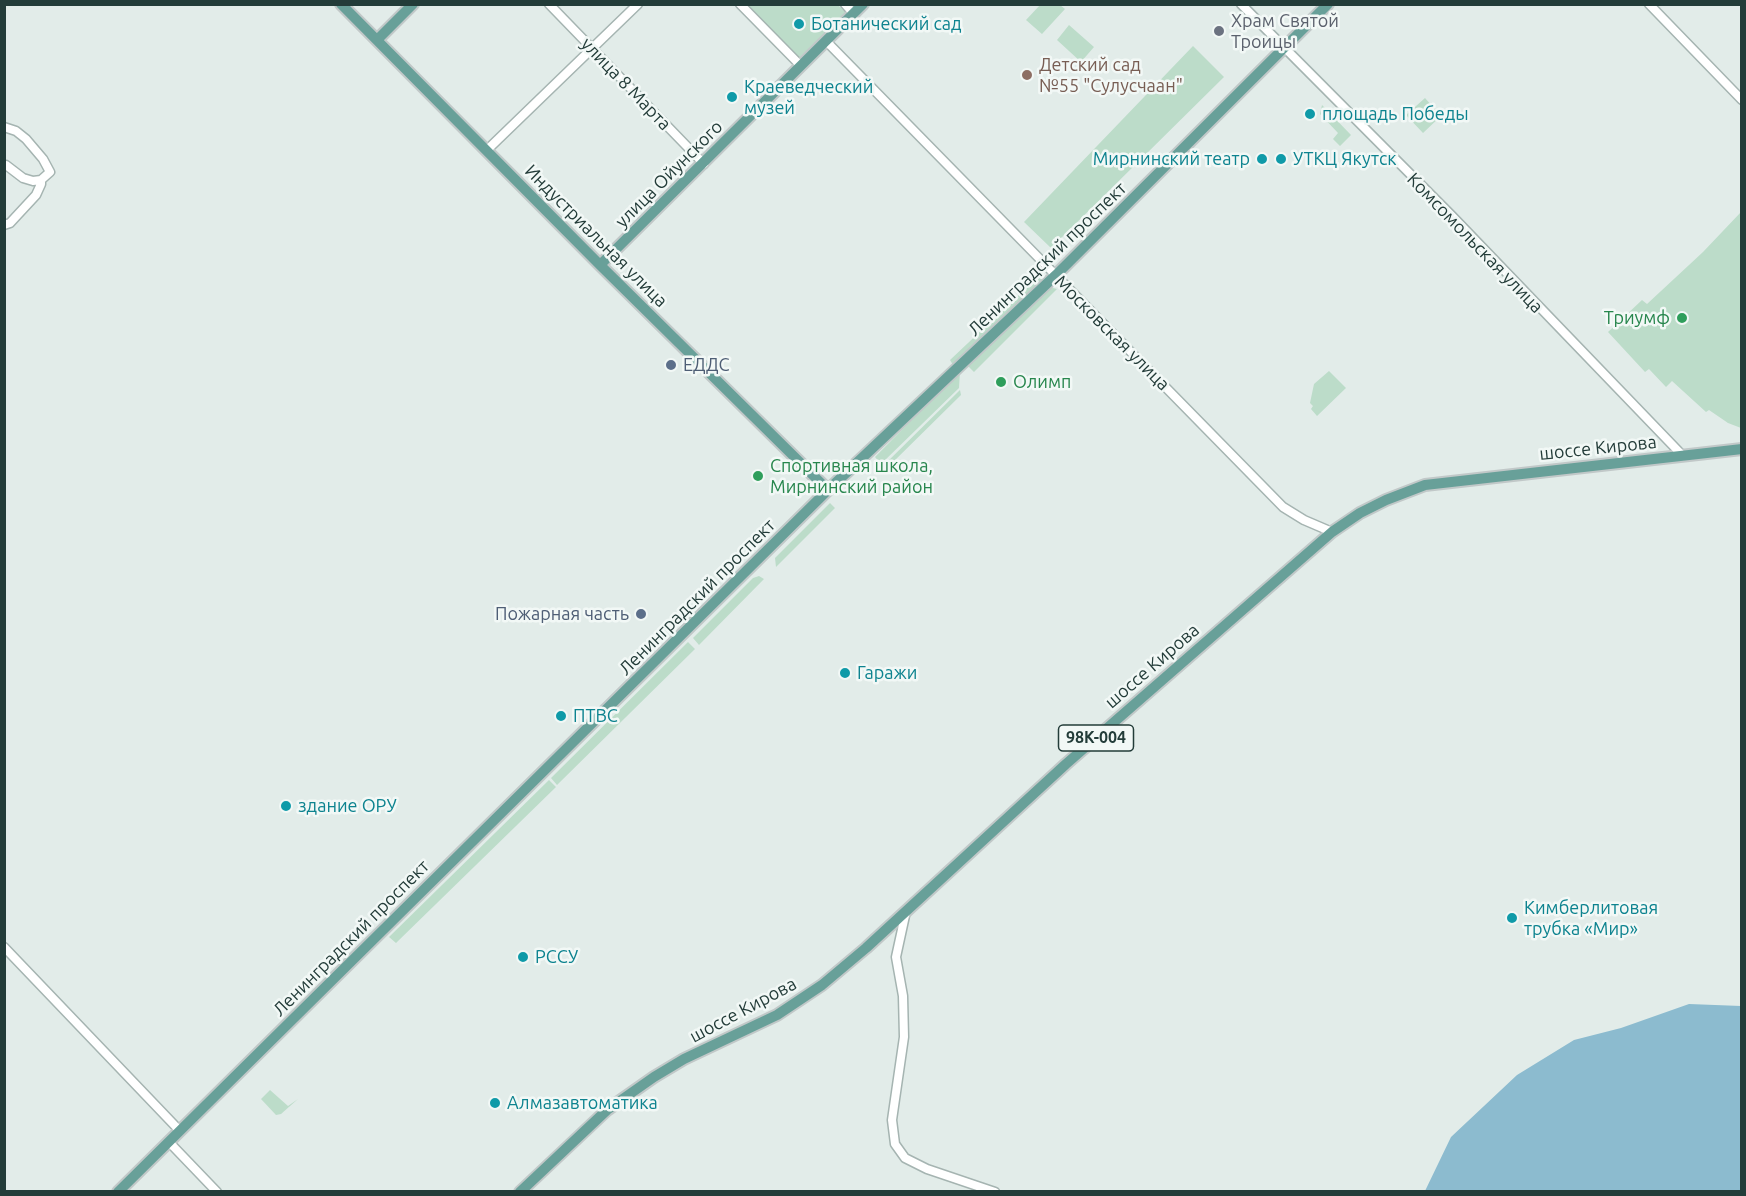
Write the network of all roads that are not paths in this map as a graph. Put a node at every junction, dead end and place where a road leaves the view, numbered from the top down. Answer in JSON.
{"nodes":[{"id":1,"x":341,"y":4,"type":"edge"},
{"id":2,"x":413,"y":4,"type":"edge"},
{"id":3,"x":549,"y":4,"type":"edge"},
{"id":4,"x":638,"y":4,"type":"edge"},
{"id":5,"x":740,"y":4,"type":"edge"},
{"id":6,"x":844,"y":4,"type":"edge"},
{"id":7,"x":863,"y":4,"type":"edge"},
{"id":8,"x":1240,"y":4,"type":"edge"},
{"id":9,"x":1328,"y":4,"type":"edge"},
{"id":10,"x":1649,"y":4,"type":"edge"},
{"id":11,"x":854,"y":14,"type":"junction"},
{"id":12,"x":377,"y":40,"type":"junction"},
{"id":13,"x":827,"y":42,"type":"junction"},
{"id":14,"x":1284,"y":48,"type":"junction"},
{"id":15,"x":592,"y":49,"type":"junction"},
{"id":16,"x":800,"y":65,"type":"junction"},
{"id":17,"x":1742,"y":100,"type":"edge"},
{"id":18,"x":4,"y":127,"type":"edge"},
{"id":19,"x":487,"y":150,"type":"junction"},
{"id":20,"x":5,"y":164,"type":"edge"},
{"id":21,"x":704,"y":164,"type":"junction"},
{"id":22,"x":41,"y":180,"type":"junction"},
{"id":23,"x":4,"y":225,"type":"edge"},
{"id":24,"x":600,"y":265,"type":"junction"},
{"id":25,"x":1056,"y":275,"type":"junction"},
{"id":26,"x":1742,"y":449,"type":"edge"},
{"id":27,"x":1683,"y":456,"type":"junction"},
{"id":28,"x":828,"y":490,"type":"junction"},
{"id":29,"x":1332,"y":532,"type":"junction"},
{"id":30,"x":906,"y":911,"type":"junction"},
{"id":31,"x":4,"y":947,"type":"edge"},
{"id":32,"x":180,"y":1131,"type":"junction"},
{"id":33,"x":169,"y":1142,"type":"junction"},
{"id":34,"x":118,"y":1191,"type":"edge"},
{"id":35,"x":215,"y":1191,"type":"edge"},
{"id":36,"x":520,"y":1191,"type":"edge"},
{"id":37,"x":995,"y":1191,"type":"edge"}],
"edges":[{"from":1,"to":12,"type":"main road","name":"Индустриальная улица"},
{"from":2,"to":12,"type":"main road"},
{"from":3,"to":15,"type":"street","name":"улица 8 Марта"},
{"from":4,"to":15,"type":"street"},
{"from":5,"to":16,"type":"street"},
{"from":6,"to":11,"type":"street"},
{"from":7,"to":11,"type":"main road","name":"улица Ойунского"},
{"from":8,"to":14,"type":"street","name":"Комсомольская улица"},
{"from":9,"to":14,"type":"main road","name":"Ленинградский проспект"},
{"from":10,"to":17,"type":"street"},
{"from":11,"to":13,"type":"main road","name":"улица Ойунского"},
{"from":12,"to":19,"type":"main road","name":"Индустриальная улица"},
{"from":13,"to":16,"type":"main road","name":"улица Ойунского"},
{"from":13,"to":25,"type":"street","name":"Московская улица"},
{"from":14,"to":25,"type":"main road","name":"Ленинградский проспект"},
{"from":14,"to":27,"type":"street","name":"Комсомольская улица"},
{"from":15,"to":19,"type":"street"},
{"from":15,"to":21,"type":"street","name":"улица 8 Марта"},
{"from":16,"to":21,"type":"main road","name":"улица Ойунского"},
{"from":18,"to":22,"type":"street"},
{"from":19,"to":24,"type":"main road","name":"Индустриальная улица"},
{"from":20,"to":22,"type":"street"},
{"from":21,"to":24,"type":"main road","name":"улица Ойунского"},
{"from":22,"to":23,"type":"street"},
{"from":24,"to":28,"type":"main road","name":"Индустриальная улица"},
{"from":25,"to":28,"type":"main road","name":"Ленинградский проспект"},
{"from":25,"to":29,"type":"street","name":"Московская улица"},
{"from":26,"to":27,"type":"main road","name":"шоссе Кирова","number":"98К-004"},
{"from":27,"to":29,"type":"main road","name":"шоссе Кирова","number":"98К-004"},
{"from":28,"to":32,"type":"main road","name":"Ленинградский проспект"},
{"from":29,"to":30,"type":"main road","name":"шоссе Кирова","number":"98К-004"},
{"from":30,"to":36,"type":"main road","name":"шоссе Кирова","number":"98К-004"},
{"from":30,"to":37,"type":"street"},
{"from":31,"to":32,"type":"street"},
{"from":32,"to":33,"type":"main road","name":"Ленинградский проспект"},
{"from":33,"to":34,"type":"main road","name":"Ленинградский проспект"},
{"from":33,"to":35,"type":"street"}]}
